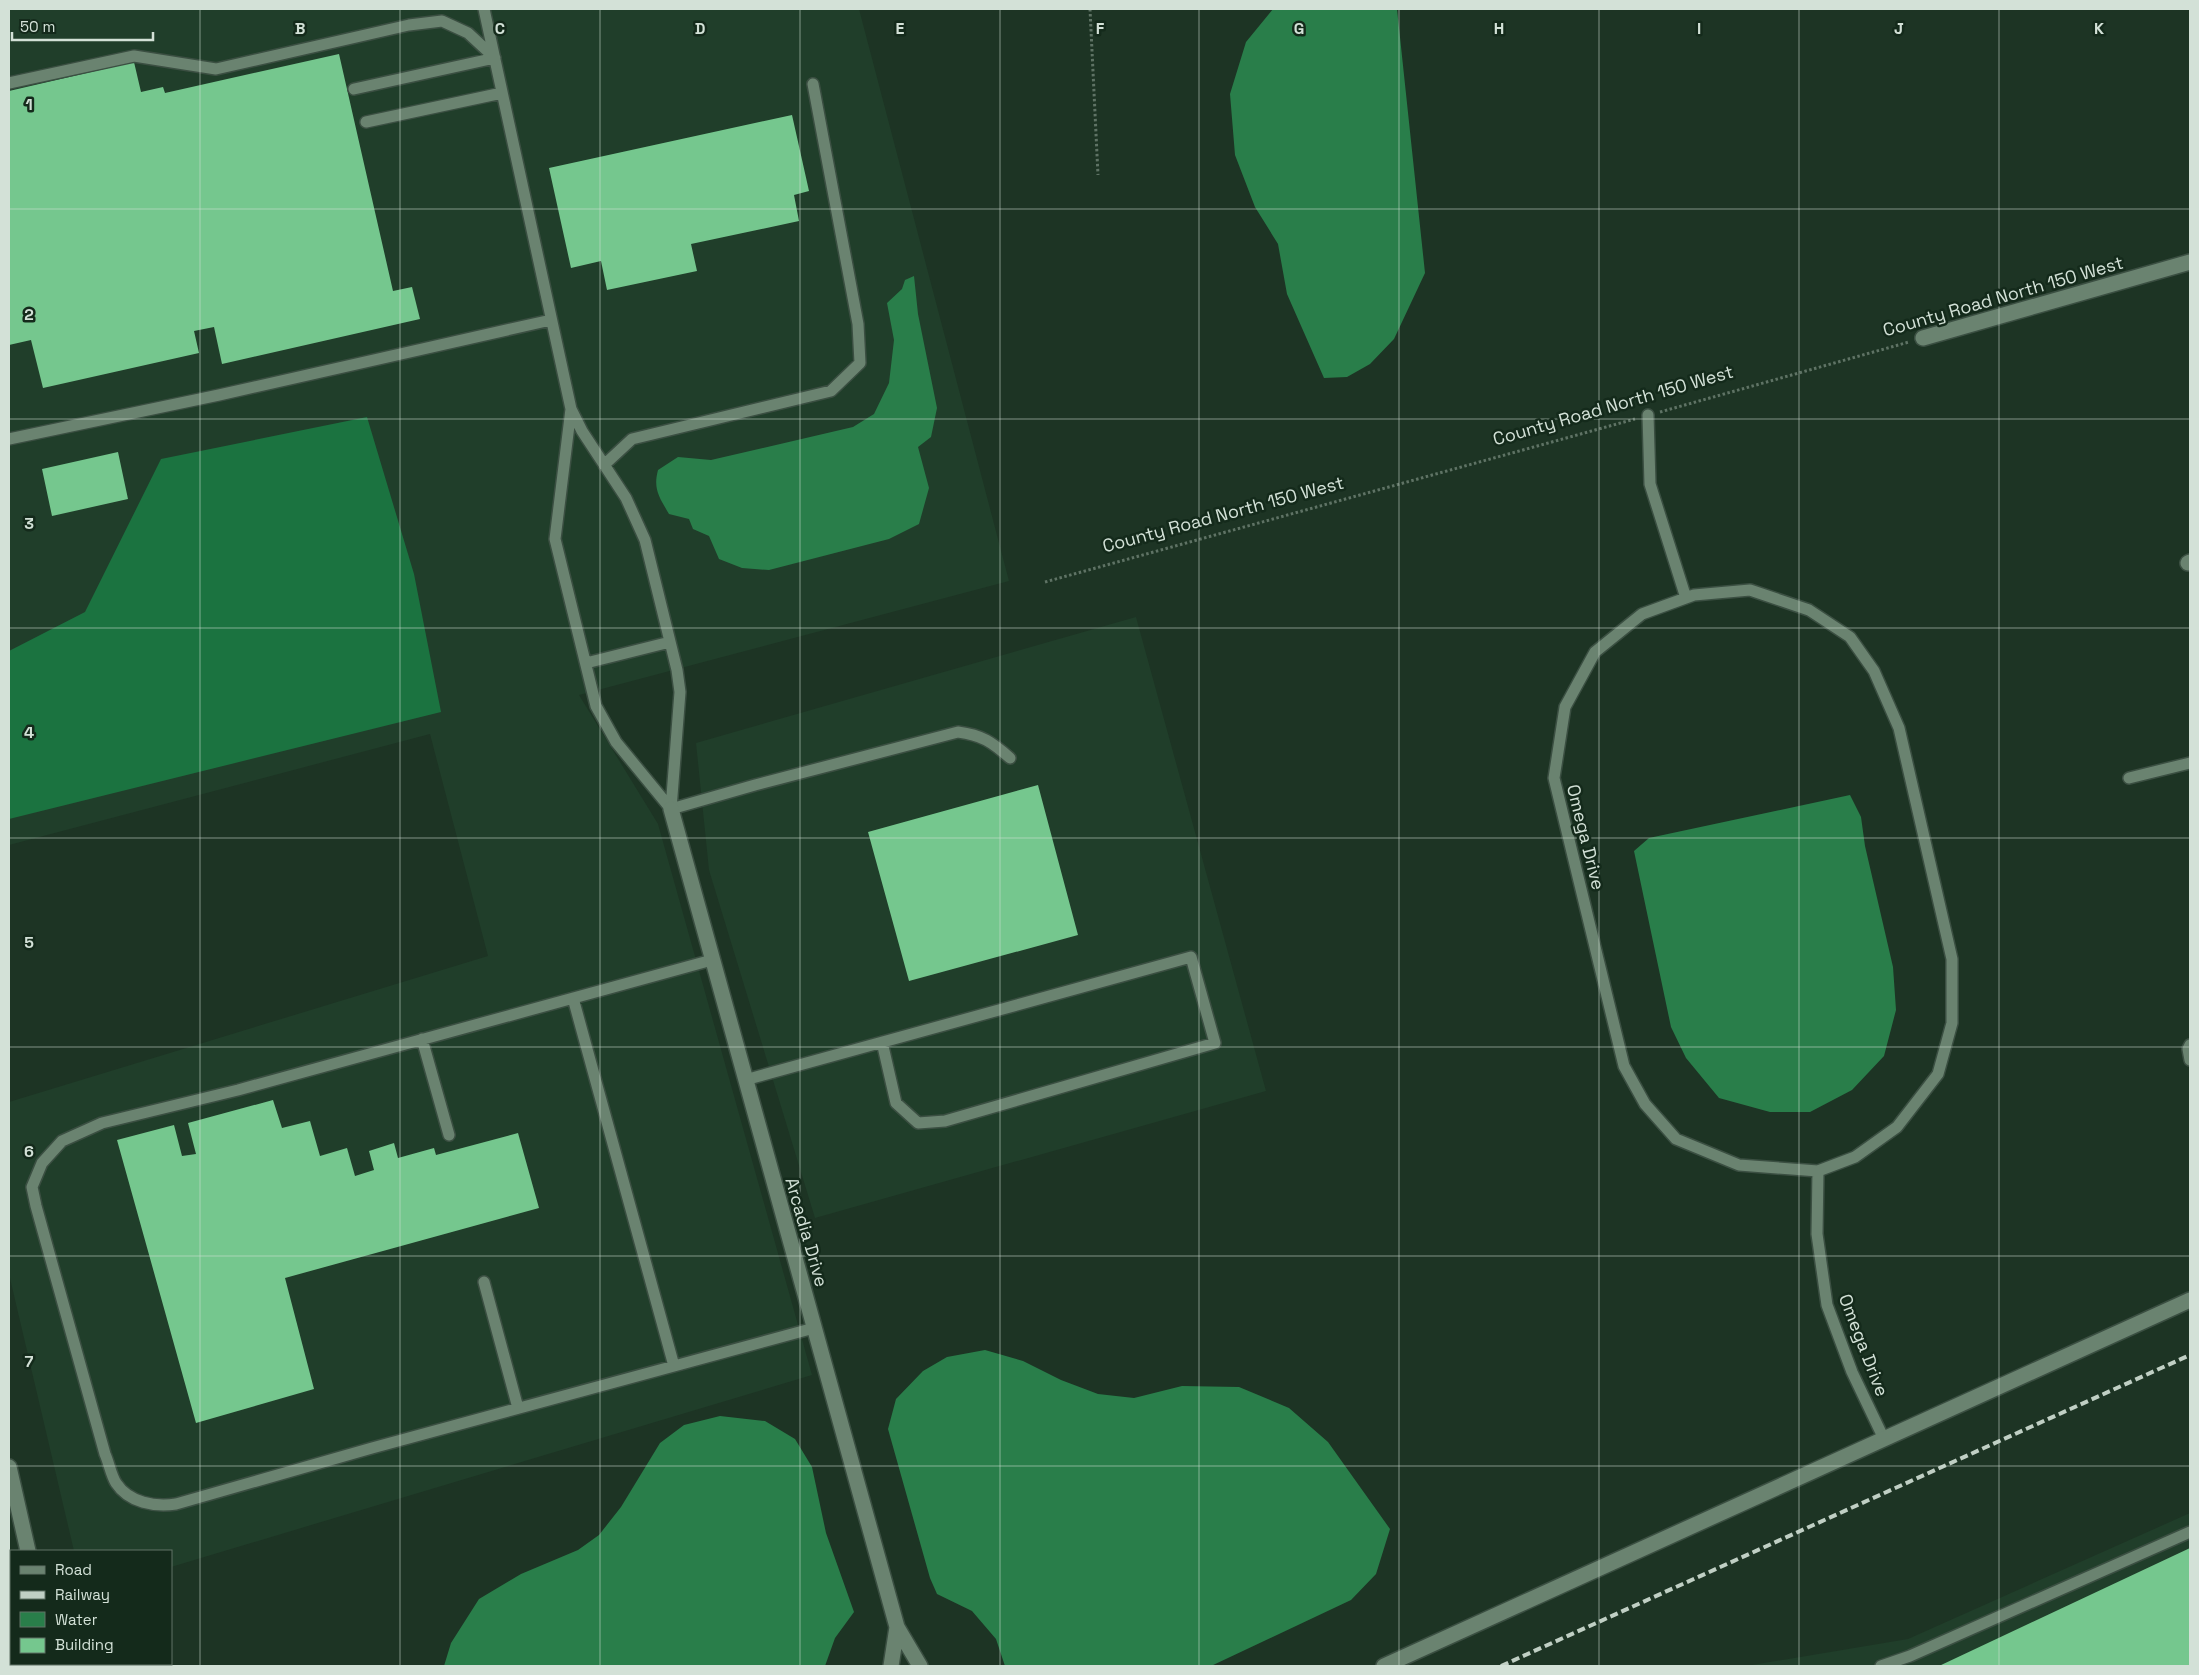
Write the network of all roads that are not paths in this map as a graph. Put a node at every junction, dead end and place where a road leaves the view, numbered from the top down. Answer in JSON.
{"nodes":[{"id":1,"x":484,"y":9,"type":"edge"},
{"id":2,"x":494,"y":58,"type":"junction"},
{"id":3,"x":9,"y":83,"type":"edge"},
{"id":4,"x":813,"y":84,"type":"dead end"},
{"id":5,"x":354,"y":89,"type":"dead end"},
{"id":6,"x":502,"y":93,"type":"junction"},
{"id":7,"x":366,"y":122,"type":"dead end"},
{"id":8,"x":2190,"y":262,"type":"edge"},
{"id":9,"x":551,"y":320,"type":"junction"},
{"id":10,"x":1923,"y":338,"type":"road end"},
{"id":11,"x":571,"y":409,"type":"junction"},
{"id":12,"x":1648,"y":415,"type":"road end"},
{"id":13,"x":9,"y":438,"type":"edge"},
{"id":14,"x":604,"y":465,"type":"junction"},
{"id":15,"x":1686,"y":598,"type":"junction"},
{"id":16,"x":670,"y":642,"type":"junction"},
{"id":17,"x":586,"y":663,"type":"junction"},
{"id":18,"x":1010,"y":758,"type":"dead end"},
{"id":19,"x":2190,"y":763,"type":"edge"},
{"id":20,"x":2129,"y":778,"type":"dead end"},
{"id":21,"x":671,"y":809,"type":"junction"},
{"id":22,"x":712,"y":960,"type":"junction"},
{"id":23,"x":572,"y":998,"type":"junction"},
{"id":24,"x":422,"y":1039,"type":"junction"},
{"id":25,"x":882,"y":1042,"type":"junction"},
{"id":26,"x":2190,"y":1045,"type":"edge"},
{"id":27,"x":2190,"y":1060,"type":"edge"},
{"id":28,"x":745,"y":1080,"type":"junction"},
{"id":29,"x":449,"y":1135,"type":"dead end"},
{"id":30,"x":1818,"y":1171,"type":"junction"},
{"id":31,"x":484,"y":1282,"type":"dead end"},
{"id":32,"x":2190,"y":1300,"type":"edge"},
{"id":33,"x":814,"y":1328,"type":"junction"},
{"id":34,"x":674,"y":1366,"type":"junction"},
{"id":35,"x":518,"y":1408,"type":"junction"},
{"id":36,"x":1884,"y":1439,"type":"junction"},
{"id":37,"x":9,"y":1467,"type":"edge"},
{"id":38,"x":2190,"y":1532,"type":"edge"},
{"id":39,"x":28,"y":1550,"type":"edge"},
{"id":40,"x":898,"y":1627,"type":"junction"},
{"id":41,"x":891,"y":1666,"type":"edge"},
{"id":42,"x":920,"y":1666,"type":"edge"},
{"id":43,"x":1384,"y":1666,"type":"edge"},
{"id":44,"x":1881,"y":1666,"type":"edge"}],
"edges":[{"from":1,"to":2,"type":"lane"},
{"from":2,"to":3,"type":"lane"},
{"from":2,"to":5,"type":"lane"},
{"from":2,"to":6,"type":"lane"},
{"from":4,"to":14,"type":"lane"},
{"from":6,"to":7,"type":"lane"},
{"from":6,"to":9,"type":"lane"},
{"from":8,"to":10,"type":"street","name":"County Road North 150 West"},
{"from":9,"to":11,"type":"lane"},
{"from":9,"to":13,"type":"lane"},
{"from":11,"to":14,"type":"lane"},
{"from":11,"to":17,"type":"lane"},
{"from":12,"to":15,"type":"lane"},
{"from":14,"to":16,"type":"lane"},
{"from":15,"to":30,"type":"lane","name":"Omega Drive"},
{"from":15,"to":30,"type":"lane","name":"Omega Drive"},
{"from":16,"to":17,"type":"lane"},
{"from":16,"to":21,"type":"lane"},
{"from":17,"to":21,"type":"lane"},
{"from":18,"to":21,"type":"lane"},
{"from":19,"to":20,"type":"lane"},
{"from":21,"to":22,"type":"street","name":"Arcadia Drive"},
{"from":22,"to":23,"type":"lane"},
{"from":22,"to":28,"type":"street","name":"Arcadia Drive"},
{"from":23,"to":24,"type":"lane"},
{"from":23,"to":34,"type":"lane"},
{"from":24,"to":29,"type":"lane"},
{"from":24,"to":35,"type":"lane"},
{"from":25,"to":25,"type":"lane"},
{"from":25,"to":28,"type":"lane"},
{"from":26,"to":27,"type":"lane"},
{"from":28,"to":33,"type":"street","name":"Arcadia Drive"},
{"from":30,"to":36,"type":"lane","name":"Omega Drive"},
{"from":31,"to":35,"type":"lane"},
{"from":32,"to":36,"type":"street"},
{"from":33,"to":34,"type":"lane"},
{"from":33,"to":40,"type":"street","name":"Arcadia Drive"},
{"from":34,"to":35,"type":"lane"},
{"from":36,"to":43,"type":"street"},
{"from":37,"to":39,"type":"street"},
{"from":38,"to":44,"type":"lane"},
{"from":40,"to":41,"type":"street","name":"Arcadia Drive"},
{"from":40,"to":42,"type":"street"}]}
